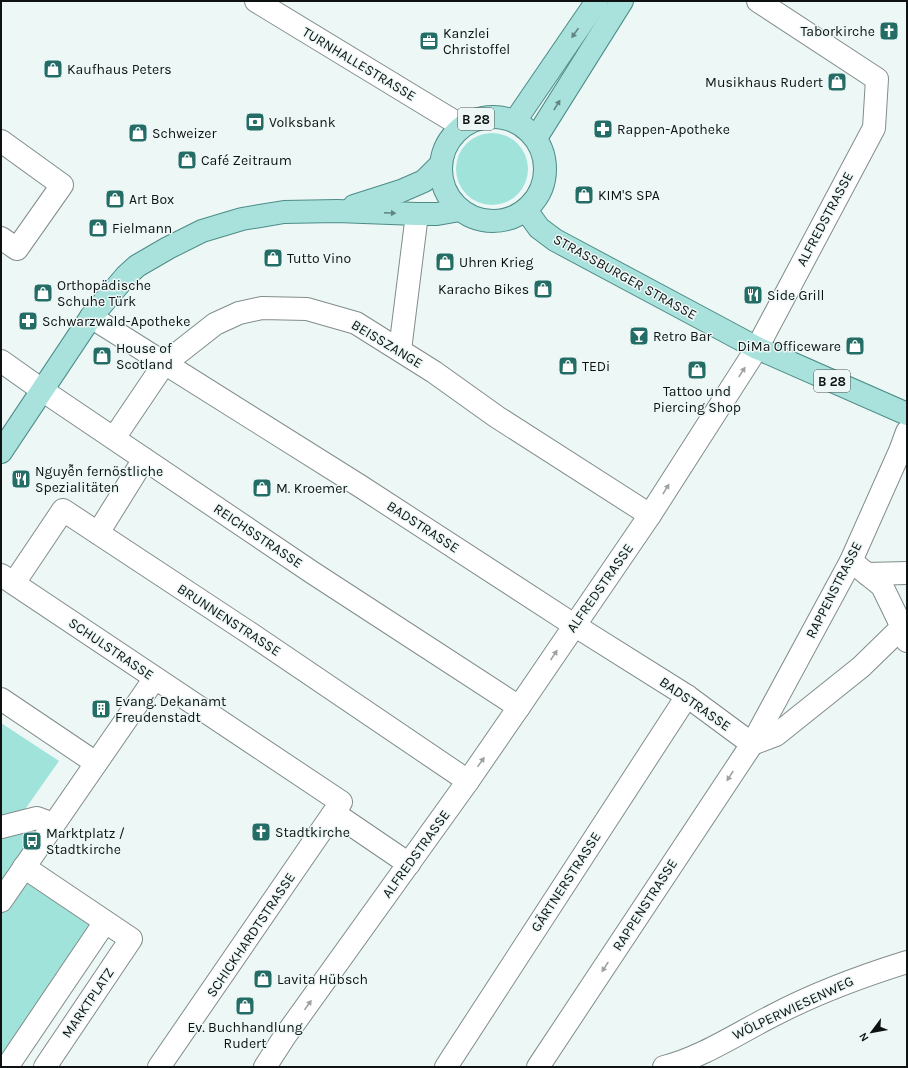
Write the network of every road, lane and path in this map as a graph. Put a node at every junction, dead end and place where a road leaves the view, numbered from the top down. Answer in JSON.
{"nodes":[{"id":1,"x":256,"y":1,"type":"edge"},
{"id":2,"x":597,"y":1,"type":"edge"},
{"id":3,"x":622,"y":1,"type":"edge"},
{"id":4,"x":758,"y":1,"type":"edge"},
{"id":5,"x":287,"y":9,"type":"edge"},
{"id":6,"x":515,"y":121,"type":"junction"},
{"id":7,"x":462,"y":126,"type":"junction"},
{"id":8,"x":536,"y":138,"type":"junction"},
{"id":9,"x":1,"y":142,"type":"edge"},
{"id":10,"x":441,"y":164,"type":"junction"},
{"id":11,"x":460,"y":210,"type":"junction"},
{"id":12,"x":526,"y":210,"type":"junction"},
{"id":13,"x":337,"y":211,"type":"junction"},
{"id":14,"x":417,"y":214,"type":"junction"},
{"id":15,"x":9,"y":244,"type":"edge"},
{"id":16,"x":91,"y":317,"type":"junction"},
{"id":17,"x":757,"y":348,"type":"junction"},
{"id":18,"x":400,"y":350,"type":"junction"},
{"id":19,"x":1,"y":361,"type":"edge"},
{"id":20,"x":164,"y":364,"type":"junction"},
{"id":21,"x":42,"y":390,"type":"junction"},
{"id":22,"x":907,"y":414,"type":"edge"},
{"id":23,"x":907,"y":432,"type":"edge"},
{"id":24,"x":114,"y":438,"type":"junction"},
{"id":25,"x":1,"y":452,"type":"edge"},
{"id":26,"x":144,"y":459,"type":"junction"},
{"id":27,"x":650,"y":515,"type":"junction"},
{"id":28,"x":98,"y":533,"type":"junction"},
{"id":29,"x":859,"y":567,"type":"junction"},
{"id":30,"x":907,"y":573,"type":"edge"},
{"id":31,"x":7,"y":579,"type":"edge"},
{"id":32,"x":574,"y":625,"type":"junction"},
{"id":33,"x":905,"y":634,"type":"edge"},
{"id":34,"x":155,"y":678,"type":"junction"},
{"id":35,"x":687,"y":696,"type":"junction"},
{"id":36,"x":1,"y":699,"type":"edge"},
{"id":37,"x":519,"y":707,"type":"junction"},
{"id":38,"x":752,"y":744,"type":"junction"},
{"id":39,"x":96,"y":762,"type":"junction"},
{"id":40,"x":468,"y":781,"type":"junction"},
{"id":41,"x":338,"y":807,"type":"junction"},
{"id":42,"x":53,"y":824,"type":"junction"},
{"id":43,"x":1,"y":827,"type":"edge"},
{"id":44,"x":409,"y":864,"type":"junction"},
{"id":45,"x":24,"y":867,"type":"junction"},
{"id":46,"x":1,"y":901,"type":"edge"},
{"id":47,"x":105,"y":922,"type":"junction"},
{"id":48,"x":907,"y":962,"type":"edge"},
{"id":49,"x":677,"y":1065,"type":"edge"},
{"id":50,"x":7,"y":1067,"type":"edge"},
{"id":51,"x":45,"y":1067,"type":"edge"},
{"id":52,"x":159,"y":1067,"type":"edge"},
{"id":53,"x":265,"y":1067,"type":"edge"},
{"id":54,"x":446,"y":1067,"type":"edge"},
{"id":55,"x":538,"y":1067,"type":"edge"}],
"edges":[{"from":1,"to":5,"type":"street","name":"TURNHALLESTRASSE"},
{"from":2,"to":6,"type":"main road","one_way":true},
{"from":8,"to":3,"type":"main road","one_way":true},
{"from":4,"to":17,"type":"street","name":"ALFREDSTRASSE"},
{"from":5,"to":7,"type":"street","name":"TURNHALLESTRASSE"},
{"from":6,"to":7,"type":"main road","number":"B 28"},
{"from":6,"to":8,"type":"main road","number":"B 28"},
{"from":7,"to":10,"type":"main road","number":"B 28"},
{"from":8,"to":12,"type":"main road","number":"B 28"},
{"from":9,"to":15,"type":"street"},
{"from":10,"to":11,"type":"main road","number":"B 28"},
{"from":10,"to":13,"type":"main road","number":"B 28"},
{"from":11,"to":12,"type":"main road","number":"B 28"},
{"from":11,"to":14,"type":"main road","number":"B 28"},
{"from":12,"to":17,"type":"main road","name":"STRASSBURGER STRASSE","number":"B 28"},
{"from":13,"to":14,"type":"main road","number":"B 28","one_way":true},
{"from":13,"to":16,"type":"main road","number":"B 28"},
{"from":14,"to":18,"type":"street"},
{"from":16,"to":20,"type":"street","name":"BADSTRASSE"},
{"from":16,"to":21,"type":"main road","number":"B 28"},
{"from":17,"to":22,"type":"main road","name":"STRASSBURGER STRASSE","number":"B 28"},
{"from":27,"to":17,"type":"street","name":"ALFREDSTRASSE","one_way":true},
{"from":18,"to":20,"type":"street","name":"BEISSZANGE"},
{"from":18,"to":27,"type":"street","name":"BEISSZANGE"},
{"from":19,"to":21,"type":"street","name":"REICHSSTRASSE"},
{"from":20,"to":24,"type":"street","name":"BEISSZANGE"},
{"from":20,"to":32,"type":"street","name":"BADSTRASSE"},
{"from":21,"to":24,"type":"street","name":"REICHSSTRASSE"},
{"from":21,"to":25,"type":"main road","number":"B 28"},
{"from":23,"to":29,"type":"street","name":"RAPPENSTRASSE"},
{"from":24,"to":26,"type":"street","name":"REICHSSTRASSE"},
{"from":26,"to":28,"type":"street"},
{"from":26,"to":37,"type":"street","name":"REICHSSTRASSE"},
{"from":27,"to":32,"type":"street","name":"ALFREDSTRASSE"},
{"from":28,"to":31,"type":"street","name":"BRUNNENSTRASSE"},
{"from":28,"to":40,"type":"street","name":"BRUNNENSTRASSE"},
{"from":29,"to":30,"type":"street"},
{"from":29,"to":33,"type":"street"},
{"from":29,"to":38,"type":"street","name":"RAPPENSTRASSE"},
{"from":31,"to":34,"type":"street","name":"SCHULSTRASSE"},
{"from":32,"to":35,"type":"street","name":"BADSTRASSE"},
{"from":37,"to":32,"type":"street","name":"ALFREDSTRASSE","one_way":true},
{"from":33,"to":38,"type":"street"},
{"from":34,"to":39,"type":"street"},
{"from":34,"to":41,"type":"street","name":"SCHULSTRASSE"},
{"from":35,"to":38,"type":"street","name":"BADSTRASSE"},
{"from":35,"to":54,"type":"street","name":"GÄRTNERSTRASSE"},
{"from":36,"to":39,"type":"street"},
{"from":40,"to":37,"type":"street","name":"ALFREDSTRASSE","one_way":true},
{"from":38,"to":55,"type":"street","name":"RAPPENSTRASSE","one_way":true},
{"from":39,"to":42,"type":"street"},
{"from":40,"to":44,"type":"street","name":"ALFREDSTRASSE"},
{"from":41,"to":44,"type":"street","name":"SCHULSTRASSE"},
{"from":41,"to":52,"type":"street","name":"SCHICKHARDTSTRASSE"},
{"from":42,"to":43,"type":"street"},
{"from":42,"to":45,"type":"street"},
{"from":53,"to":44,"type":"street","name":"ALFREDSTRASSE","one_way":true},
{"from":45,"to":46,"type":"street"},
{"from":45,"to":47,"type":"street"},
{"from":47,"to":50,"type":"street"},
{"from":47,"to":51,"type":"street","name":"MARKTPLATZ"},
{"from":48,"to":49,"type":"street","name":"WÖLPERWIESENWEG"}]}
